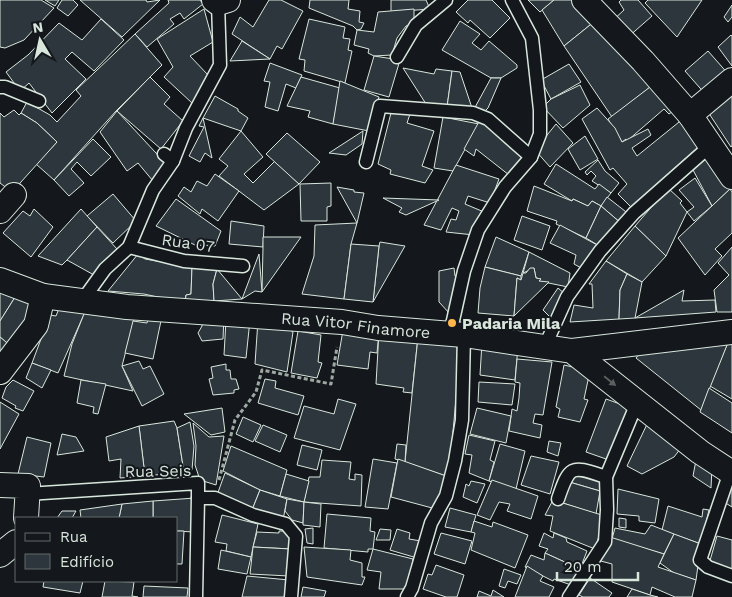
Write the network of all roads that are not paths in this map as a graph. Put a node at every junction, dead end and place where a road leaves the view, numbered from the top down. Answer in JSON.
{"nodes":[{"id":1,"x":446,"y":0,"type":"edge"},
{"id":2,"x":512,"y":0,"type":"edge"},
{"id":3,"x":584,"y":0,"type":"edge"},
{"id":4,"x":220,"y":1,"type":"edge"},
{"id":5,"x":397,"y":57,"type":"dead end"},
{"id":6,"x":732,"y":80,"type":"edge"},
{"id":7,"x":0,"y":87,"type":"edge"},
{"id":8,"x":39,"y":101,"type":"dead end"},
{"id":9,"x":690,"y":115,"type":"junction"},
{"id":10,"x":710,"y":146,"type":"junction"},
{"id":11,"x":531,"y":157,"type":"junction"},
{"id":12,"x":366,"y":162,"type":"dead end"},
{"id":13,"x":732,"y":177,"type":"edge"},
{"id":14,"x":129,"y":247,"type":"junction"},
{"id":15,"x":243,"y":266,"type":"dead end"},
{"id":16,"x":0,"y":280,"type":"edge"},
{"id":17,"x":43,"y":296,"type":"junction"},
{"id":18,"x":82,"y":301,"type":"junction"},
{"id":19,"x":732,"y":332,"type":"edge"},
{"id":20,"x":457,"y":334,"type":"junction"},
{"id":21,"x":545,"y":346,"type":"junction"},
{"id":22,"x":572,"y":351,"type":"junction"},
{"id":23,"x":0,"y":372,"type":"edge"},
{"id":24,"x":637,"y":403,"type":"junction"},
{"id":25,"x":731,"y":472,"type":"edge"},
{"id":26,"x":606,"y":477,"type":"junction"},
{"id":27,"x":0,"y":485,"type":"edge"},
{"id":28,"x":27,"y":494,"type":"junction"},
{"id":29,"x":198,"y":498,"type":"junction"},
{"id":30,"x":558,"y":499,"type":"dead end"},
{"id":31,"x":26,"y":517,"type":"edge"},
{"id":32,"x":15,"y":543,"type":"edge"},
{"id":33,"x":0,"y":555,"type":"edge"},
{"id":34,"x":732,"y":576,"type":"edge"},
{"id":35,"x":196,"y":597,"type":"edge"},
{"id":36,"x":292,"y":597,"type":"edge"},
{"id":37,"x":407,"y":597,"type":"edge"},
{"id":38,"x":569,"y":597,"type":"edge"}],
"edges":[{"from":1,"to":5,"type":"lane"},
{"from":2,"to":11,"type":"lane"},
{"from":3,"to":9,"type":"street"},
{"from":4,"to":14,"type":"lane"},
{"from":6,"to":9,"type":"street"},
{"from":7,"to":8,"type":"lane"},
{"from":9,"to":10,"type":"street"},
{"from":10,"to":13,"type":"street"},
{"from":10,"to":21,"type":"lane"},
{"from":11,"to":12,"type":"lane"},
{"from":11,"to":20,"type":"lane"},
{"from":14,"to":15,"type":"lane","name":"Rua 07"},
{"from":14,"to":18,"type":"lane"},
{"from":16,"to":17,"type":"street","name":"Rua Vitor Finamore"},
{"from":17,"to":18,"type":"street","name":"Rua Vitor Finamore"},
{"from":17,"to":23,"type":"street"},
{"from":18,"to":20,"type":"street","name":"Rua Vitor Finamore"},
{"from":19,"to":22,"type":"street"},
{"from":20,"to":21,"type":"street","name":"Rua Vitor Finamore"},
{"from":20,"to":37,"type":"lane"},
{"from":21,"to":22,"type":"street","name":"Rua Vitor Finamore"},
{"from":22,"to":24,"type":"street","name":"Rua Vitor Finamore","one_way":true},
{"from":24,"to":25,"type":"street","name":"Rua Vitor Finamore"},
{"from":24,"to":26,"type":"lane"},
{"from":25,"to":34,"type":"lane"},
{"from":26,"to":30,"type":"lane"},
{"from":26,"to":38,"type":"lane"},
{"from":27,"to":28,"type":"street"},
{"from":28,"to":29,"type":"lane","name":"Rua Seis"},
{"from":28,"to":31,"type":"street"},
{"from":29,"to":35,"type":"lane"},
{"from":29,"to":36,"type":"lane","name":"Rua Seis"},
{"from":32,"to":33,"type":"street"}]}
